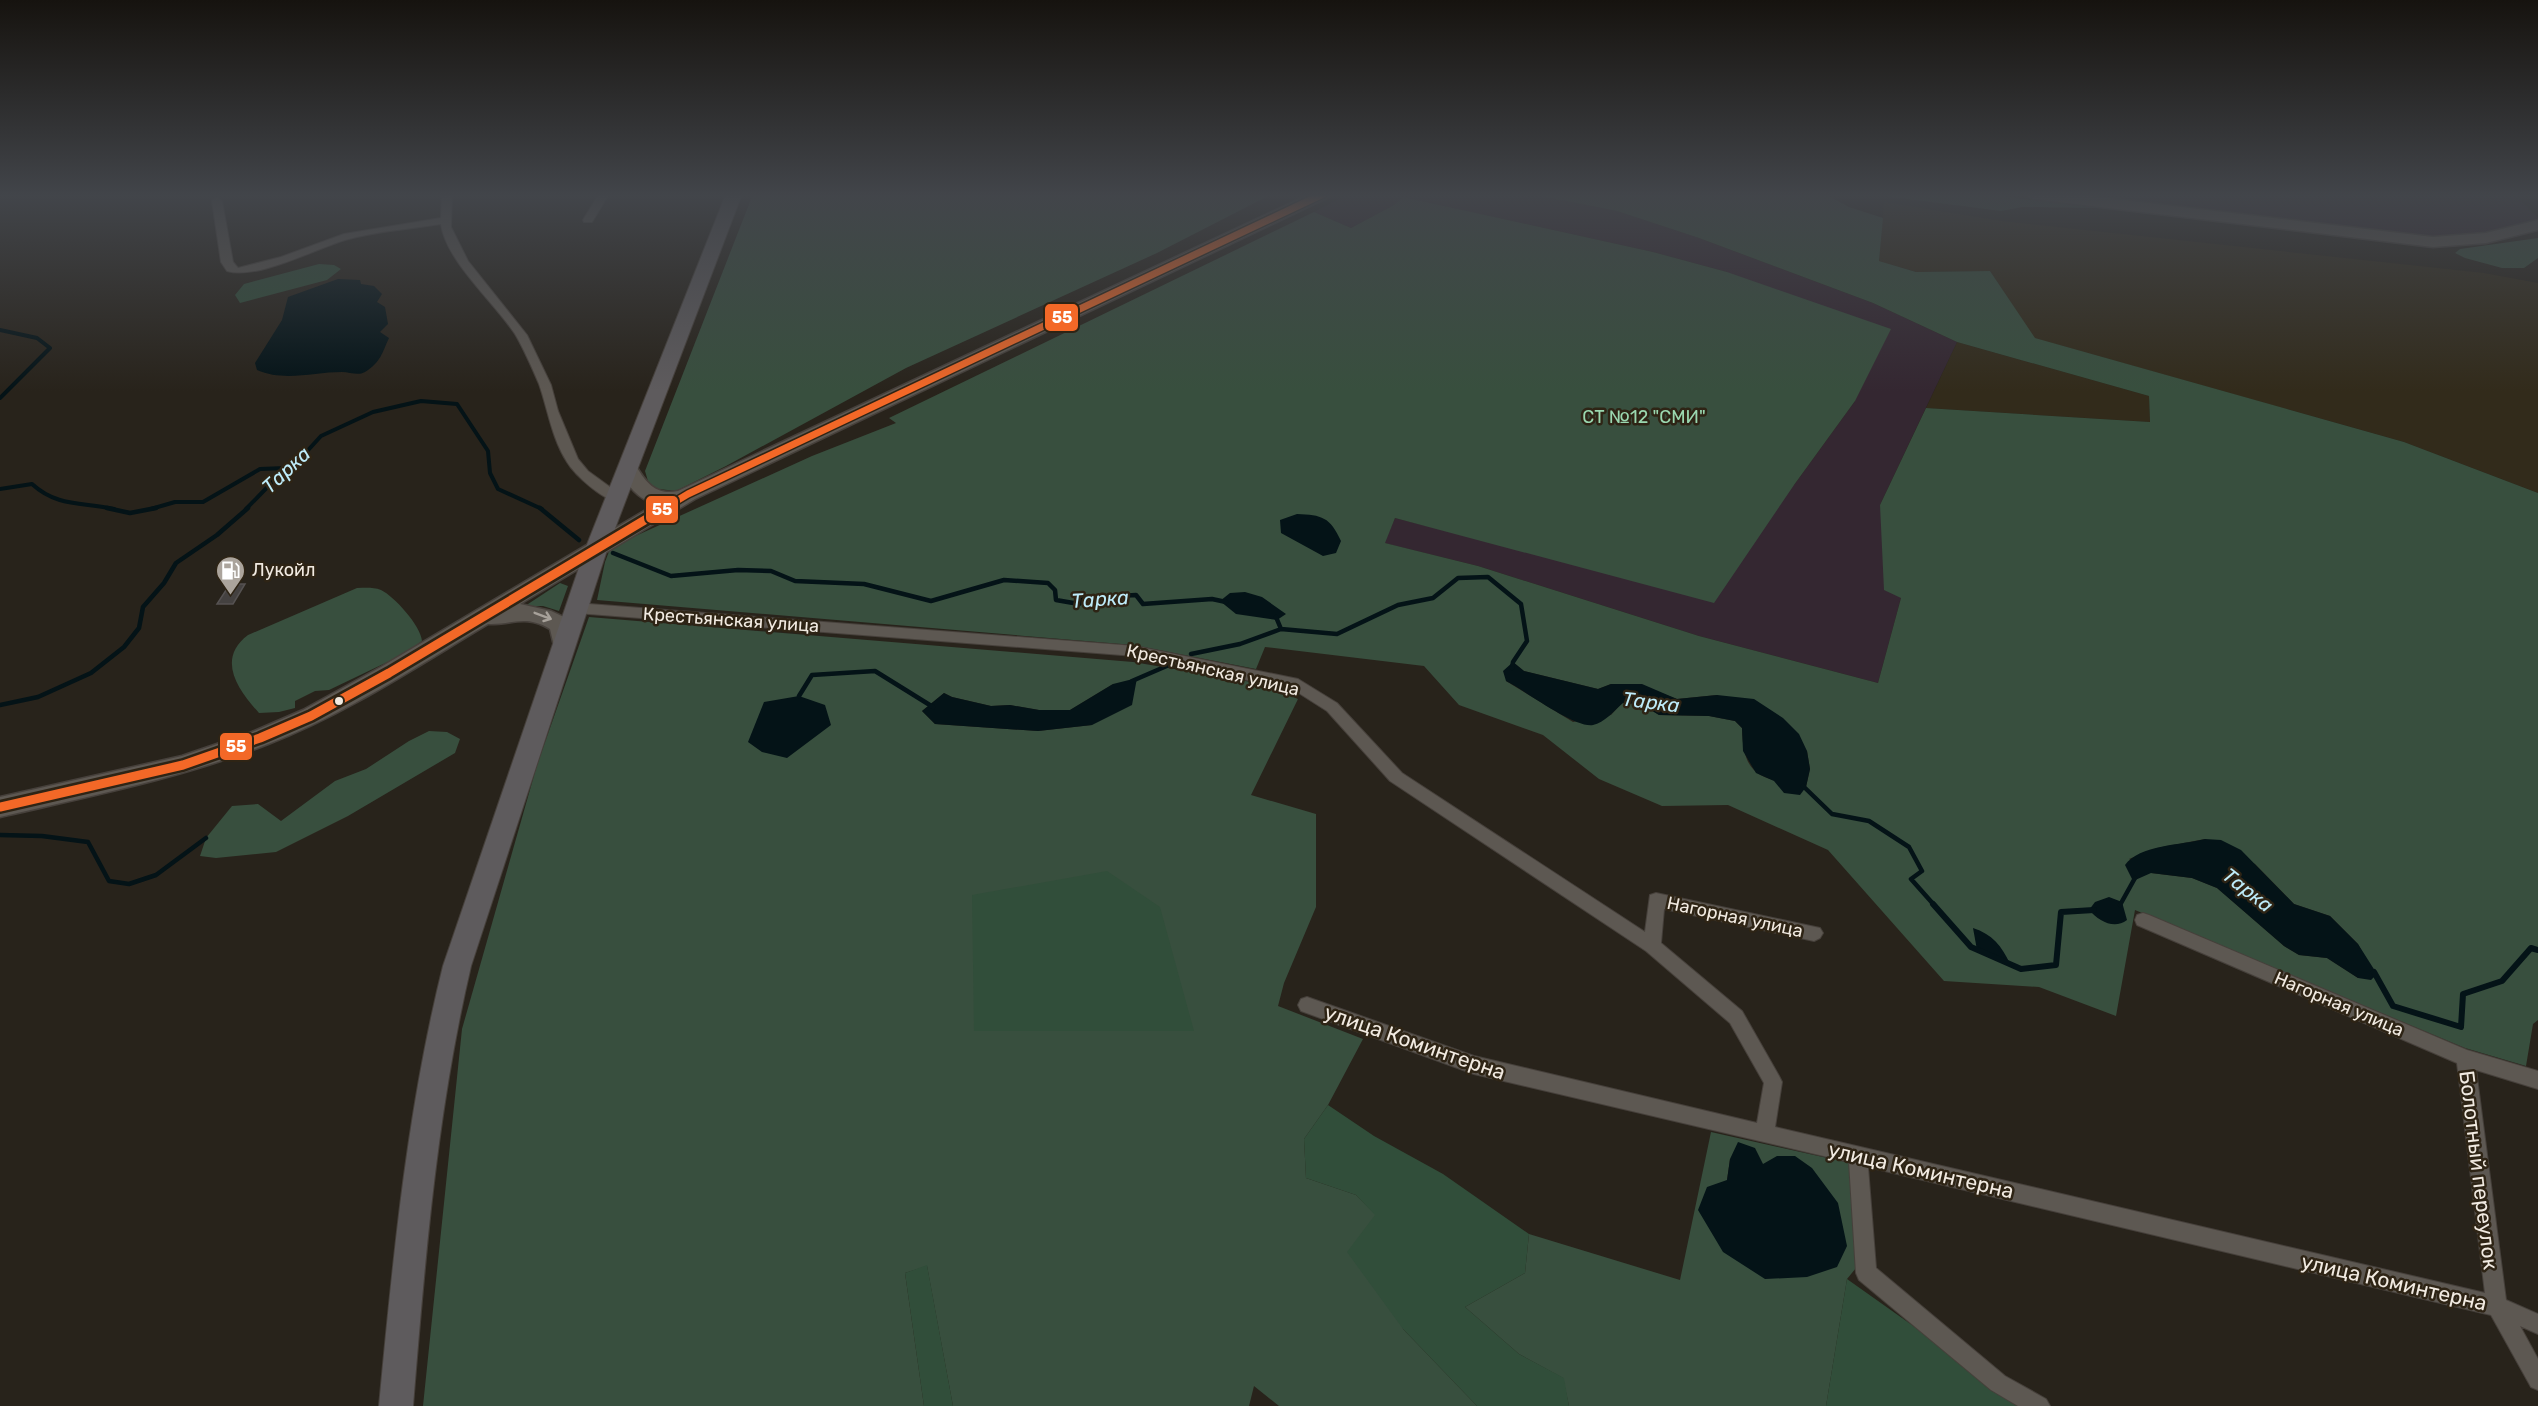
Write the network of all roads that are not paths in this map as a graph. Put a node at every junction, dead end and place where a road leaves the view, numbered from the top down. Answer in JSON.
{"nodes":[{"id":1,"x":227,"y":260,"type":"edge"},
{"id":2,"x":283,"y":260,"type":"edge"},
{"id":3,"x":462,"y":260,"type":"edge"},
{"id":4,"x":709,"y":260,"type":"edge"},
{"id":5,"x":1184,"y":260,"type":"edge"},
{"id":6,"x":628,"y":469,"type":"junction"},
{"id":7,"x":688,"y":494,"type":"junction"},
{"id":8,"x":616,"y":498,"type":"junction"},
{"id":9,"x":597,"y":547,"type":"junction"},
{"id":10,"x":586,"y":609,"type":"junction"},
{"id":11,"x":448,"y":637,"type":"junction"},
{"id":12,"x":563,"y":644,"type":"junction"},
{"id":13,"x":0,"y":807,"type":"edge"},
{"id":14,"x":2143,"y":920,"type":"dead end"},
{"id":15,"x":1814,"y":933,"type":"dead end"},
{"id":16,"x":1652,"y":946,"type":"junction"},
{"id":17,"x":1306,"y":1005,"type":"dead end"},
{"id":18,"x":2465,"y":1058,"type":"junction"},
{"id":19,"x":2538,"y":1080,"type":"edge"},
{"id":20,"x":1765,"y":1133,"type":"junction"},
{"id":21,"x":1858,"y":1155,"type":"junction"},
{"id":22,"x":2497,"y":1306,"type":"junction"},
{"id":23,"x":2538,"y":1324,"type":"edge"},
{"id":24,"x":2538,"y":1380,"type":"edge"},
{"id":25,"x":396,"y":1406,"type":"edge"},
{"id":26,"x":2039,"y":1406,"type":"edge"}],
"edges":[{"from":1,"to":2,"type":"street"},
{"from":3,"to":8,"type":"street"},
{"from":4,"to":6,"type":"main road"},
{"from":5,"to":7,"type":"main road"},
{"from":6,"to":7,"type":"main road"},
{"from":6,"to":8,"type":"main road"},
{"from":7,"to":9,"type":"main road"},
{"from":8,"to":9,"type":"main road"},
{"from":9,"to":10,"type":"main road"},
{"from":9,"to":11,"type":"main road"},
{"from":10,"to":12,"type":"main road"},
{"from":10,"to":16,"type":"street","name":"Крестьянская улица"},
{"from":11,"to":12,"type":"main road","one_way":true},
{"from":11,"to":13,"type":"main road"},
{"from":12,"to":25,"type":"main road"},
{"from":14,"to":18,"type":"street","name":"Нагорная улица"},
{"from":15,"to":16,"type":"street","name":"Нагорная улица"},
{"from":16,"to":20,"type":"street","name":"Крестьянская улица"},
{"from":17,"to":20,"type":"street","name":"улица Коминтерна"},
{"from":18,"to":19,"type":"street","name":"Нагорная улица"},
{"from":18,"to":22,"type":"street","name":"Болотный переулок"},
{"from":20,"to":21,"type":"street","name":"улица Коминтерна"},
{"from":21,"to":22,"type":"street","name":"улица Коминтерна"},
{"from":21,"to":26,"type":"street"},
{"from":22,"to":23,"type":"street","name":"улица Коминтерна"},
{"from":22,"to":24,"type":"street","name":"Болотный переулок"}]}
